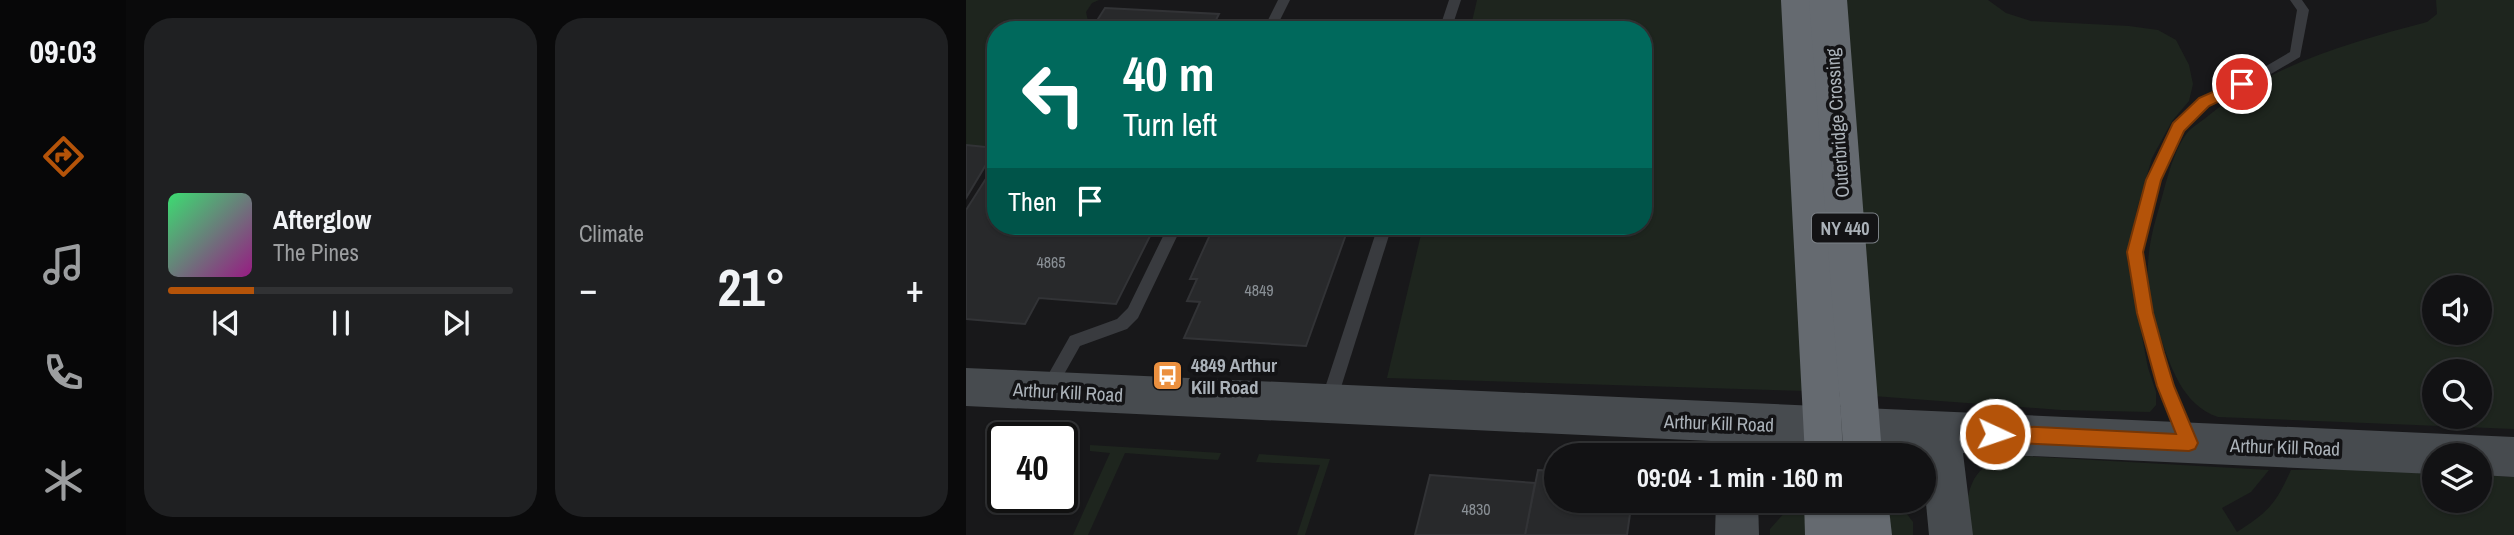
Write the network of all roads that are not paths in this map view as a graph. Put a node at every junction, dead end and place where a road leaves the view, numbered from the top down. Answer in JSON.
{"nodes":[{"id":1,"x":1284,"y":0,"type":"edge"},
{"id":2,"x":1455,"y":0,"type":"edge"},
{"id":3,"x":1800,"y":0,"type":"edge"},
{"id":4,"x":1828,"y":0,"type":"edge"},
{"id":5,"x":2296,"y":0,"type":"edge"},
{"id":6,"x":1274,"y":21,"type":"edge"},
{"id":7,"x":1449,"y":21,"type":"edge"},
{"id":8,"x":1171,"y":235,"type":"edge"},
{"id":9,"x":1382,"y":235,"type":"edge"},
{"id":10,"x":966,"y":387,"type":"edge"},
{"id":11,"x":1047,"y":391,"type":"junction"},
{"id":12,"x":1327,"y":405,"type":"junction"},
{"id":13,"x":1940,"y":431,"type":"junction"},
{"id":14,"x":1737,"y":440,"type":"edge"},
{"id":15,"x":1823,"y":443,"type":"edge"},
{"id":16,"x":1862,"y":443,"type":"edge"},
{"id":17,"x":2189,"y":443,"type":"junction"},
{"id":18,"x":2422,"y":453,"type":"edge"},
{"id":19,"x":2492,"y":456,"type":"edge"},
{"id":20,"x":2514,"y":457,"type":"edge"},
{"id":21,"x":1737,"y":513,"type":"edge"},
{"id":22,"x":1827,"y":513,"type":"edge"},
{"id":23,"x":1867,"y":513,"type":"edge"},
{"id":24,"x":1737,"y":535,"type":"edge"},
{"id":25,"x":1828,"y":535,"type":"edge"},
{"id":26,"x":1869,"y":535,"type":"edge"},
{"id":27,"x":1951,"y":535,"type":"edge"}],
"edges":[{"from":1,"to":6,"type":"lane"},
{"from":2,"to":7,"type":"lane"},
{"from":3,"to":15,"type":"highway","name":"Outerbridge Crossing","number":"NY 440","bridge":true},
{"from":4,"to":16,"type":"highway","name":"Outerbridge Crossing","number":"NY 440","bridge":true},
{"from":5,"to":17,"type":"lane"},
{"from":8,"to":11,"type":"lane"},
{"from":9,"to":12,"type":"lane"},
{"from":10,"to":11,"type":"street","name":"Arthur Kill Road"},
{"from":11,"to":12,"type":"street","name":"Arthur Kill Road"},
{"from":12,"to":14,"type":"street","name":"Arthur Kill Road"},
{"from":13,"to":14,"type":"street","name":"Arthur Kill Road"},
{"from":13,"to":17,"type":"street","name":"Arthur Kill Road"},
{"from":13,"to":27,"type":"street"},
{"from":17,"to":18,"type":"street","name":"Arthur Kill Road"},
{"from":19,"to":20,"type":"street"},
{"from":21,"to":24,"type":"street"},
{"from":22,"to":25,"type":"highway"},
{"from":23,"to":26,"type":"highway"}]}
